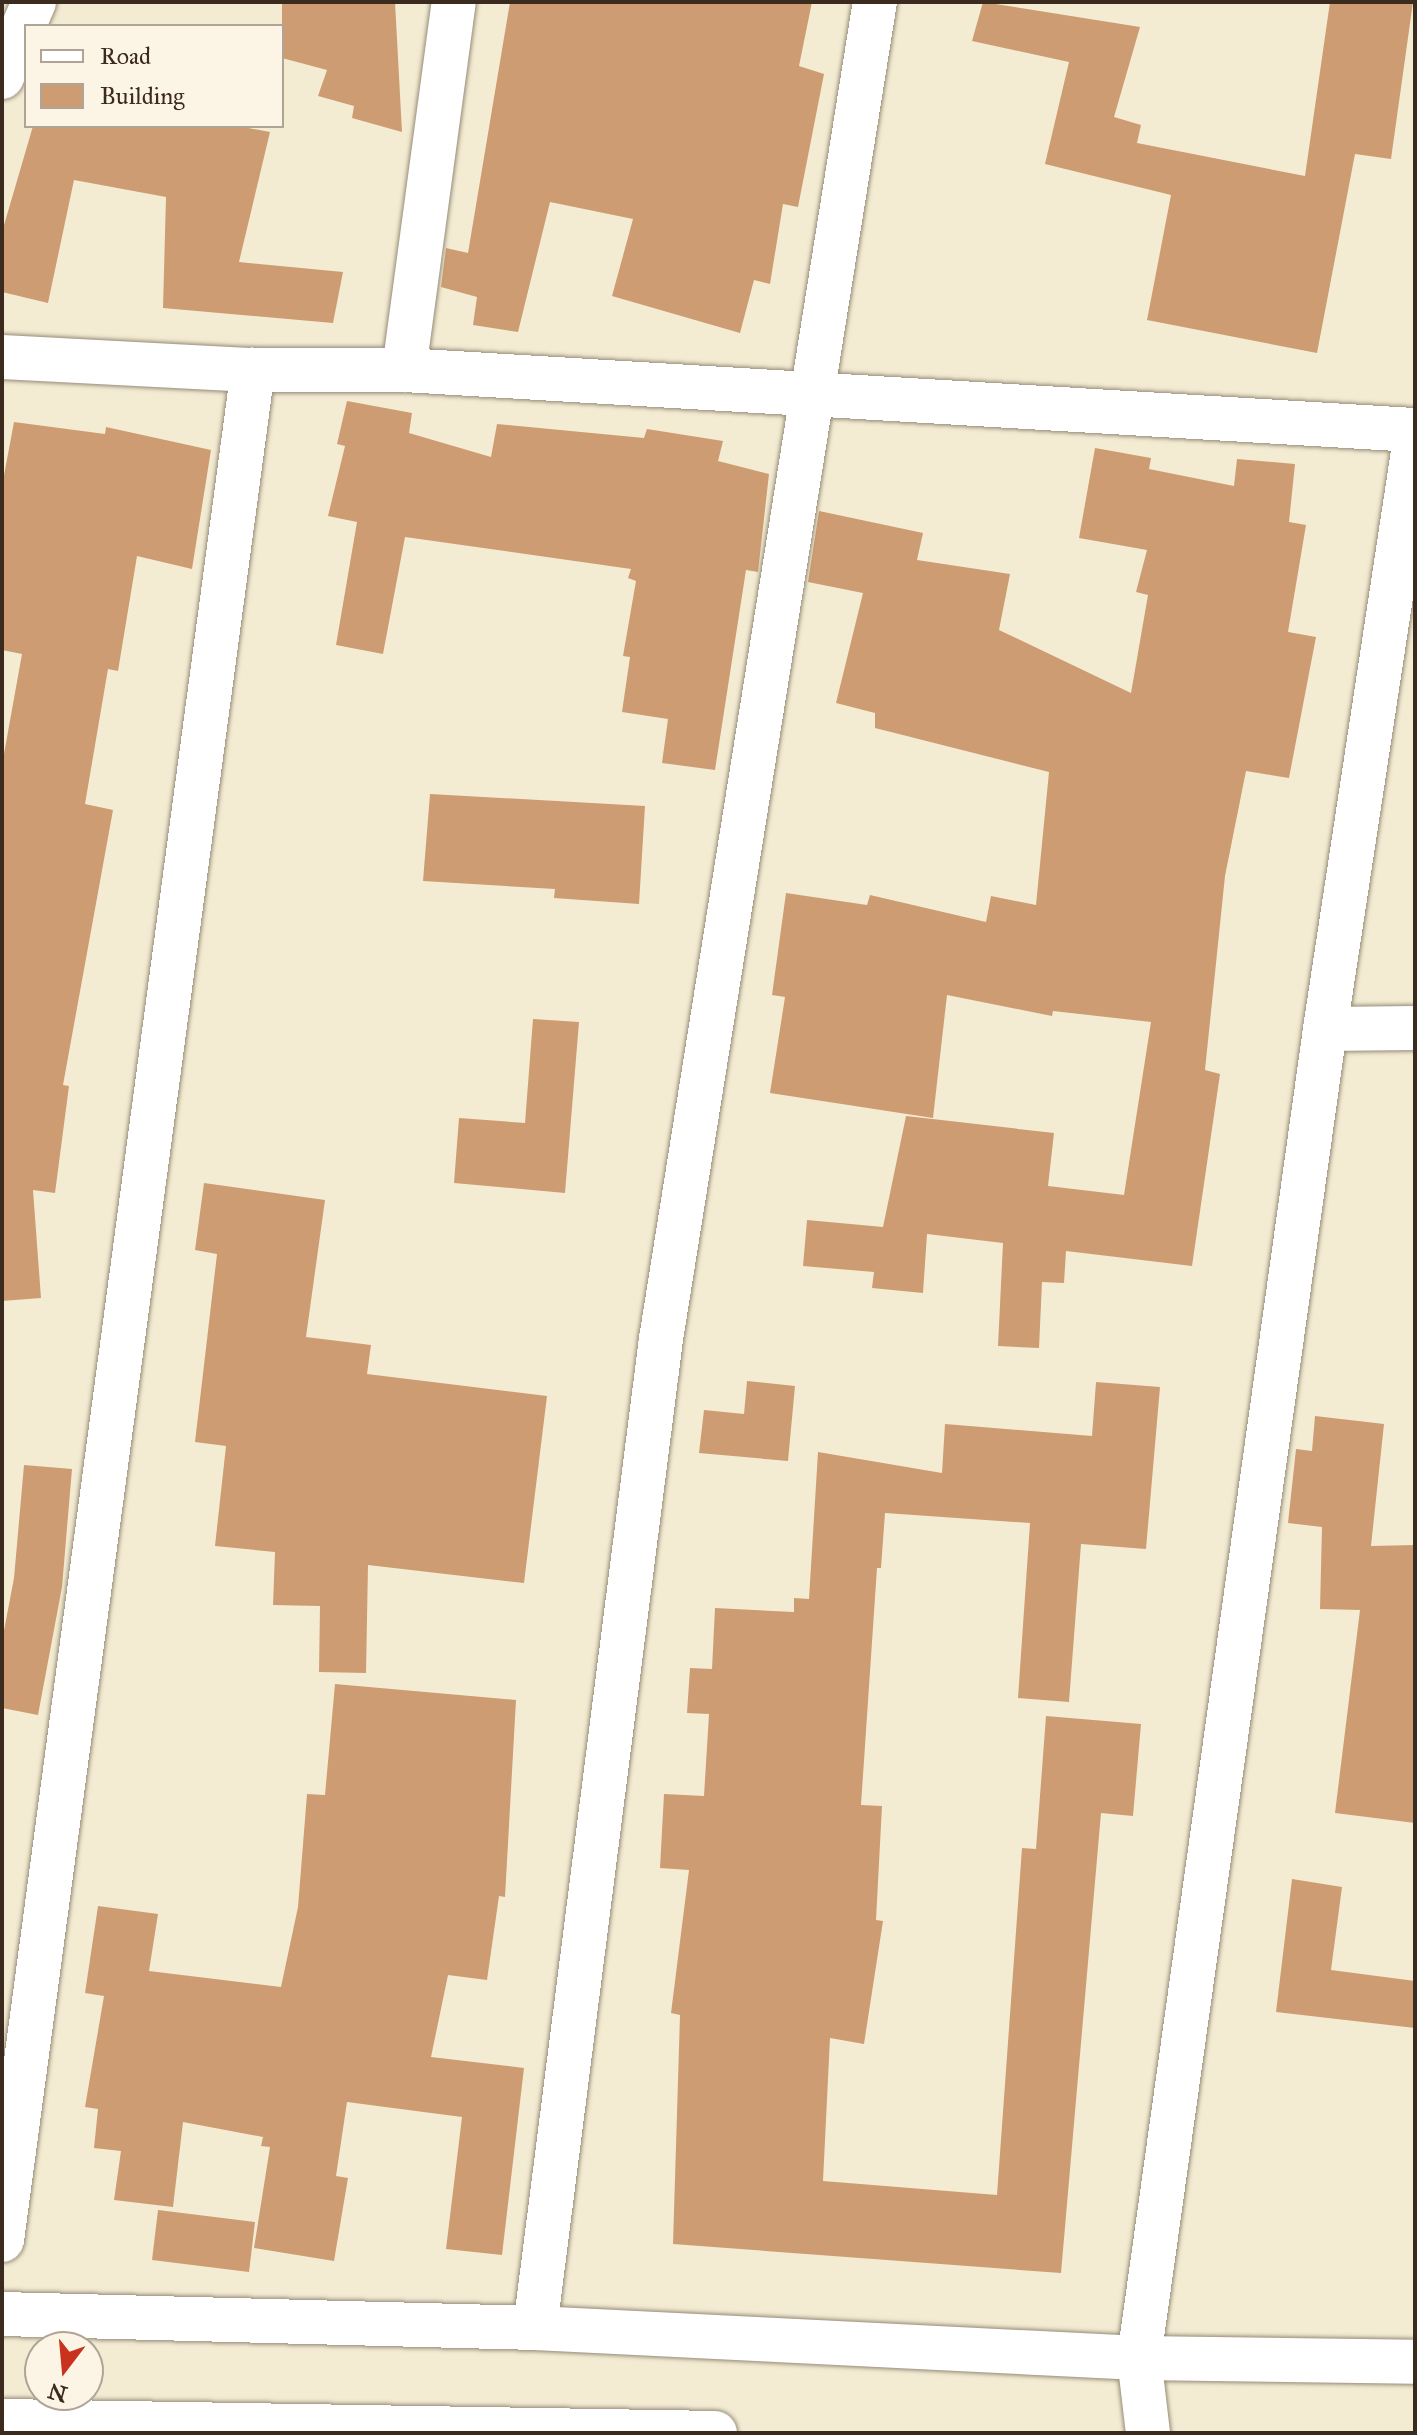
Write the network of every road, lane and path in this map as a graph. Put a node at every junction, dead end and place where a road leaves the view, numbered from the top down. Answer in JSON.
{"nodes":[{"id":1,"x":34,"y":2,"type":"edge"},
{"id":2,"x":454,"y":2,"type":"edge"},
{"id":3,"x":875,"y":2,"type":"edge"},
{"id":4,"x":25,"y":24,"type":"edge"},
{"id":5,"x":24,"y":25,"type":"edge"},
{"id":6,"x":2,"y":77,"type":"edge"},
{"id":7,"x":2,"y":357,"type":"edge"},
{"id":8,"x":253,"y":370,"type":"junction"},
{"id":9,"x":404,"y":370,"type":"junction"},
{"id":10,"x":815,"y":396,"type":"junction"},
{"id":11,"x":1415,"y":430,"type":"edge"},
{"id":12,"x":1415,"y":439,"type":"edge"},
{"id":13,"x":1415,"y":1028,"type":"edge"},
{"id":14,"x":1325,"y":1029,"type":"junction"},
{"id":15,"x":2,"y":2240,"type":"edge"},
{"id":16,"x":2,"y":2314,"type":"edge"},
{"id":17,"x":535,"y":2328,"type":"junction"},
{"id":18,"x":1139,"y":2358,"type":"junction"},
{"id":19,"x":1415,"y":2362,"type":"edge"},
{"id":20,"x":4,"y":2425,"type":"edge"},
{"id":21,"x":539,"y":2430,"type":"edge"},
{"id":22,"x":715,"y":2433,"type":"edge"},
{"id":23,"x":1148,"y":2433,"type":"edge"}],
"edges":[{"from":1,"to":4,"type":"street"},
{"from":2,"to":9,"type":"street"},
{"from":3,"to":10,"type":"street"},
{"from":5,"to":6,"type":"street"},
{"from":7,"to":8,"type":"street"},
{"from":8,"to":9,"type":"street"},
{"from":8,"to":15,"type":"street"},
{"from":9,"to":10,"type":"street"},
{"from":10,"to":11,"type":"street"},
{"from":10,"to":17,"type":"street"},
{"from":12,"to":14,"type":"street"},
{"from":13,"to":14,"type":"street"},
{"from":14,"to":18,"type":"street"},
{"from":16,"to":17,"type":"street"},
{"from":17,"to":18,"type":"street"},
{"from":18,"to":19,"type":"street"},
{"from":18,"to":23,"type":"street"},
{"from":20,"to":21,"type":"street"},
{"from":21,"to":22,"type":"street"}]}
